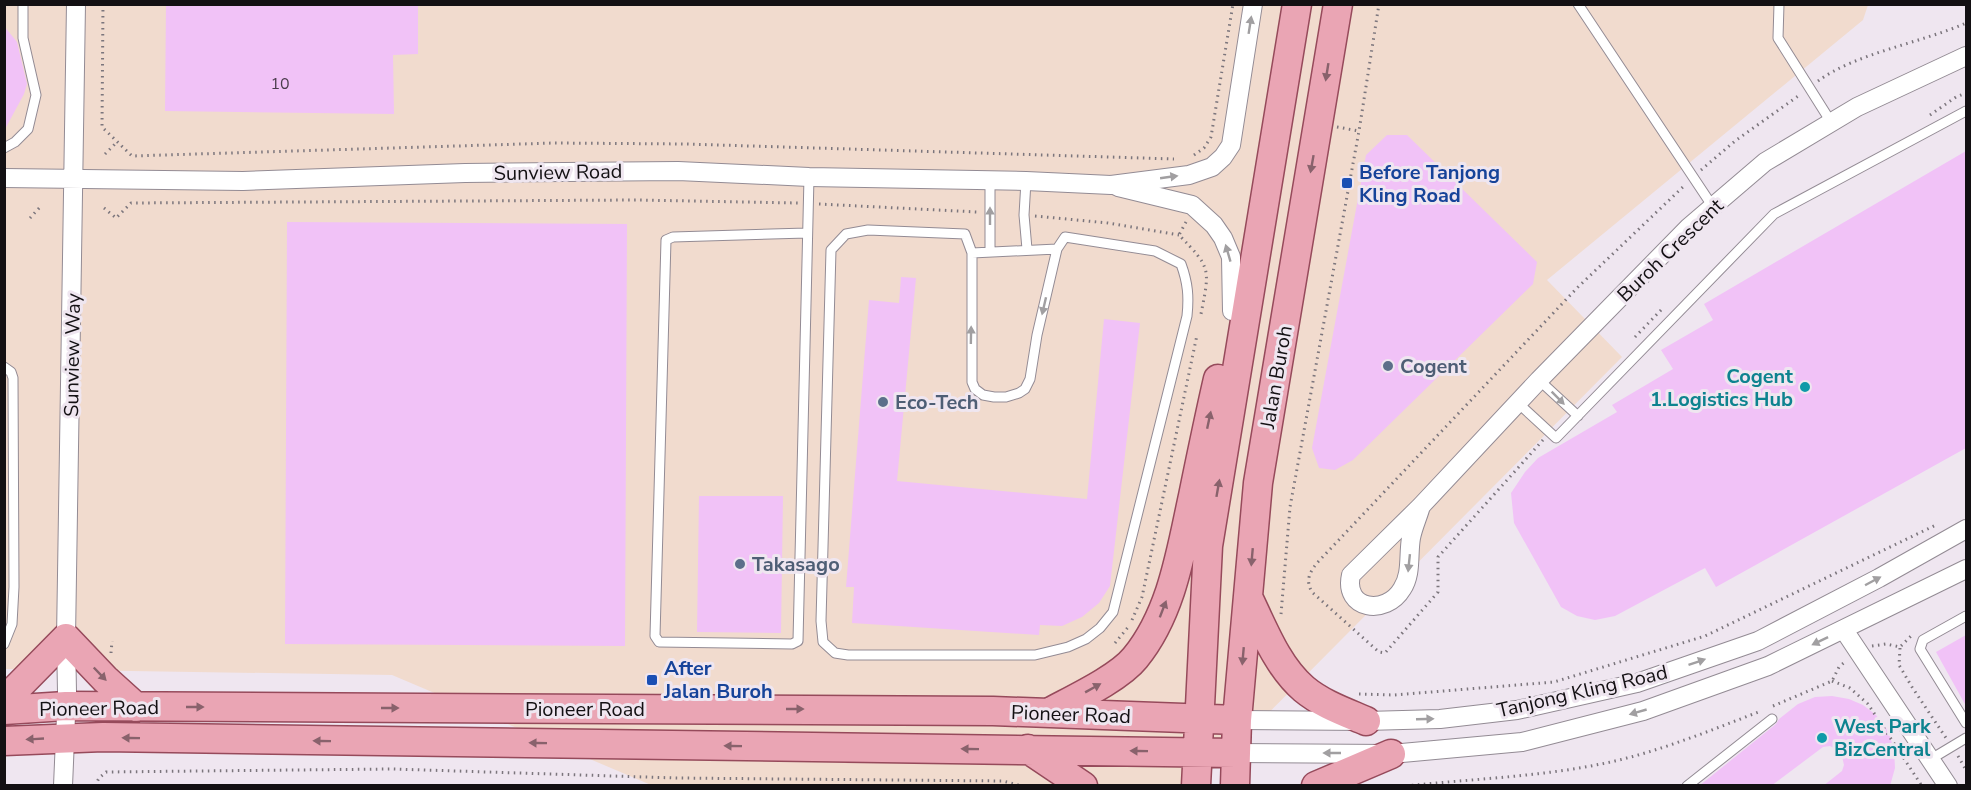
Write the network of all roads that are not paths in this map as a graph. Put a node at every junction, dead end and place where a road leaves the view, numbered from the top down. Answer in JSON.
{"nodes":[{"id":1,"x":23,"y":4,"type":"edge"},
{"id":2,"x":76,"y":4,"type":"edge"},
{"id":3,"x":1253,"y":4,"type":"edge"},
{"id":4,"x":1297,"y":4,"type":"edge"},
{"id":5,"x":1338,"y":4,"type":"edge"},
{"id":6,"x":1578,"y":4,"type":"edge"},
{"id":7,"x":1779,"y":4,"type":"edge"},
{"id":8,"x":1966,"y":56,"type":"edge"},
{"id":9,"x":1966,"y":111,"type":"edge"},
{"id":10,"x":1831,"y":122,"type":"junction"},
{"id":11,"x":4,"y":148,"type":"edge"},
{"id":12,"x":809,"y":177,"type":"junction"},
{"id":13,"x":4,"y":178,"type":"edge"},
{"id":14,"x":75,"y":179,"type":"junction"},
{"id":15,"x":990,"y":181,"type":"junction"},
{"id":16,"x":1026,"y":181,"type":"junction"},
{"id":17,"x":1111,"y":185,"type":"junction"},
{"id":18,"x":1268,"y":192,"type":"junction"},
{"id":19,"x":1713,"y":207,"type":"junction"},
{"id":20,"x":807,"y":233,"type":"junction"},
{"id":21,"x":1026,"y":249,"type":"junction"},
{"id":22,"x":1058,"y":249,"type":"junction"},
{"id":23,"x":990,"y":251,"type":"junction"},
{"id":24,"x":972,"y":253,"type":"junction"},
{"id":25,"x":1232,"y":311,"type":"junction"},
{"id":26,"x":4,"y":367,"type":"edge"},
{"id":27,"x":1539,"y":380,"type":"junction"},
{"id":28,"x":1518,"y":403,"type":"junction"},
{"id":29,"x":1578,"y":416,"type":"junction"},
{"id":30,"x":1421,"y":506,"type":"junction"},
{"id":31,"x":1966,"y":529,"type":"edge"},
{"id":32,"x":1966,"y":569,"type":"edge"},
{"id":33,"x":1248,"y":597,"type":"junction"},
{"id":34,"x":1966,"y":616,"type":"edge"},
{"id":35,"x":1844,"y":630,"type":"junction"},
{"id":36,"x":66,"y":638,"type":"junction"},
{"id":37,"x":4,"y":644,"type":"edge"},
{"id":38,"x":4,"y":701,"type":"edge"},
{"id":39,"x":66,"y":706,"type":"junction"},
{"id":40,"x":136,"y":707,"type":"junction"},
{"id":41,"x":4,"y":710,"type":"edge"},
{"id":42,"x":1050,"y":712,"type":"junction"},
{"id":43,"x":1772,"y":718,"type":"dead end"},
{"id":44,"x":1198,"y":719,"type":"junction"},
{"id":45,"x":1237,"y":720,"type":"junction"},
{"id":46,"x":1366,"y":721,"type":"junction"},
{"id":47,"x":1966,"y":723,"type":"edge"},
{"id":48,"x":65,"y":738,"type":"junction"},
{"id":49,"x":1966,"y":738,"type":"edge"},
{"id":50,"x":4,"y":741,"type":"edge"},
{"id":51,"x":1028,"y":750,"type":"junction"},
{"id":52,"x":1197,"y":752,"type":"junction"},
{"id":53,"x":1236,"y":753,"type":"junction"},
{"id":54,"x":1391,"y":754,"type":"junction"},
{"id":55,"x":1931,"y":759,"type":"junction"},
{"id":56,"x":63,"y":786,"type":"edge"},
{"id":57,"x":1083,"y":786,"type":"edge"},
{"id":58,"x":1196,"y":786,"type":"edge"},
{"id":59,"x":1235,"y":786,"type":"edge"},
{"id":60,"x":1316,"y":786,"type":"edge"},
{"id":61,"x":1687,"y":786,"type":"edge"},
{"id":62,"x":1948,"y":786,"type":"edge"}],
"edges":[{"from":1,"to":11,"type":"lane"},
{"from":2,"to":14,"type":"street","name":"Sunview Way"},
{"from":17,"to":3,"type":"street","name":"Sunview Road","one_way":true},
{"from":4,"to":18,"type":"main road","name":"Jalan Buroh"},
{"from":5,"to":33,"type":"main road","name":"Jalan Buroh","one_way":true},
{"from":6,"to":19,"type":"lane"},
{"from":7,"to":10,"type":"lane"},
{"from":8,"to":10,"type":"street","name":"Buroh Crescent"},
{"from":9,"to":29,"type":"lane"},
{"from":10,"to":19,"type":"street","name":"Buroh Crescent"},
{"from":12,"to":14,"type":"street","name":"Sunview Road"},
{"from":12,"to":15,"type":"street","name":"Sunview Road"},
{"from":12,"to":20,"type":"lane"},
{"from":13,"to":14,"type":"street","name":"Sunview Road"},
{"from":14,"to":36,"type":"street","name":"Sunview Way"},
{"from":15,"to":16,"type":"street","name":"Sunview Road"},
{"from":23,"to":15,"type":"lane","one_way":true},
{"from":16,"to":17,"type":"street","name":"Sunview Road"},
{"from":16,"to":21,"type":"lane"},
{"from":25,"to":17,"type":"street","name":"Sunview Road","one_way":true},
{"from":18,"to":25,"type":"main road"},
{"from":44,"to":18,"type":"main road","name":"Jalan Buroh","one_way":true},
{"from":19,"to":27,"type":"street","name":"Buroh Crescent"},
{"from":20,"to":20,"type":"lane"},
{"from":21,"to":22,"type":"lane"},
{"from":21,"to":23,"type":"lane"},
{"from":22,"to":24,"type":"lane","one_way":true},
{"from":22,"to":24,"type":"lane"},
{"from":23,"to":24,"type":"lane"},
{"from":42,"to":25,"type":"main road","one_way":true},
{"from":26,"to":37,"type":"lane"},
{"from":27,"to":28,"type":"street","name":"Buroh Crescent"},
{"from":27,"to":29,"type":"lane","one_way":true},
{"from":28,"to":29,"type":"lane"},
{"from":28,"to":30,"type":"street","name":"Buroh Crescent"},
{"from":30,"to":30,"type":"street","name":"Buroh Crescent","one_way":true},
{"from":46,"to":31,"type":"street","name":"Tanjong Kling Road","one_way":true},
{"from":32,"to":35,"type":"street","name":"Tanjong Kling Road"},
{"from":33,"to":45,"type":"main road","name":"Jalan Buroh","one_way":true},
{"from":33,"to":46,"type":"main road"},
{"from":34,"to":47,"type":"lane"},
{"from":35,"to":54,"type":"street","name":"Tanjong Kling Road","one_way":true},
{"from":35,"to":55,"type":"street"},
{"from":36,"to":38,"type":"main road"},
{"from":36,"to":39,"type":"street","name":"Sunview Way"},
{"from":36,"to":40,"type":"main road","one_way":true},
{"from":39,"to":40,"type":"main road","name":"Pioneer Road"},
{"from":39,"to":41,"type":"main road","name":"Pioneer Road"},
{"from":39,"to":48,"type":"street","name":"Sunview Way"},
{"from":40,"to":42,"type":"main road","name":"Pioneer Road","one_way":true},
{"from":42,"to":44,"type":"main road","name":"Pioneer Road"},
{"from":43,"to":61,"type":"lane"},
{"from":44,"to":45,"type":"main road","name":"Pioneer Road"},
{"from":44,"to":52,"type":"main road","name":"Jalan Buroh"},
{"from":45,"to":46,"type":"street","name":"Tanjong Kling Road"},
{"from":45,"to":53,"type":"main road","name":"Jalan Buroh"},
{"from":48,"to":50,"type":"main road","name":"Pioneer Road","one_way":true},
{"from":51,"to":48,"type":"main road","name":"Pioneer Road","one_way":true},
{"from":48,"to":56,"type":"street","name":"Sunview Way"},
{"from":49,"to":55,"type":"lane"},
{"from":52,"to":51,"type":"main road","name":"Pioneer Road","one_way":true},
{"from":51,"to":57,"type":"main road"},
{"from":52,"to":53,"type":"main road","name":"Pioneer Road"},
{"from":52,"to":58,"type":"main road"},
{"from":54,"to":53,"type":"street","name":"Tanjong Kling Road","one_way":true},
{"from":53,"to":59,"type":"main road"},
{"from":54,"to":60,"type":"main road"},
{"from":55,"to":62,"type":"street"}]}
